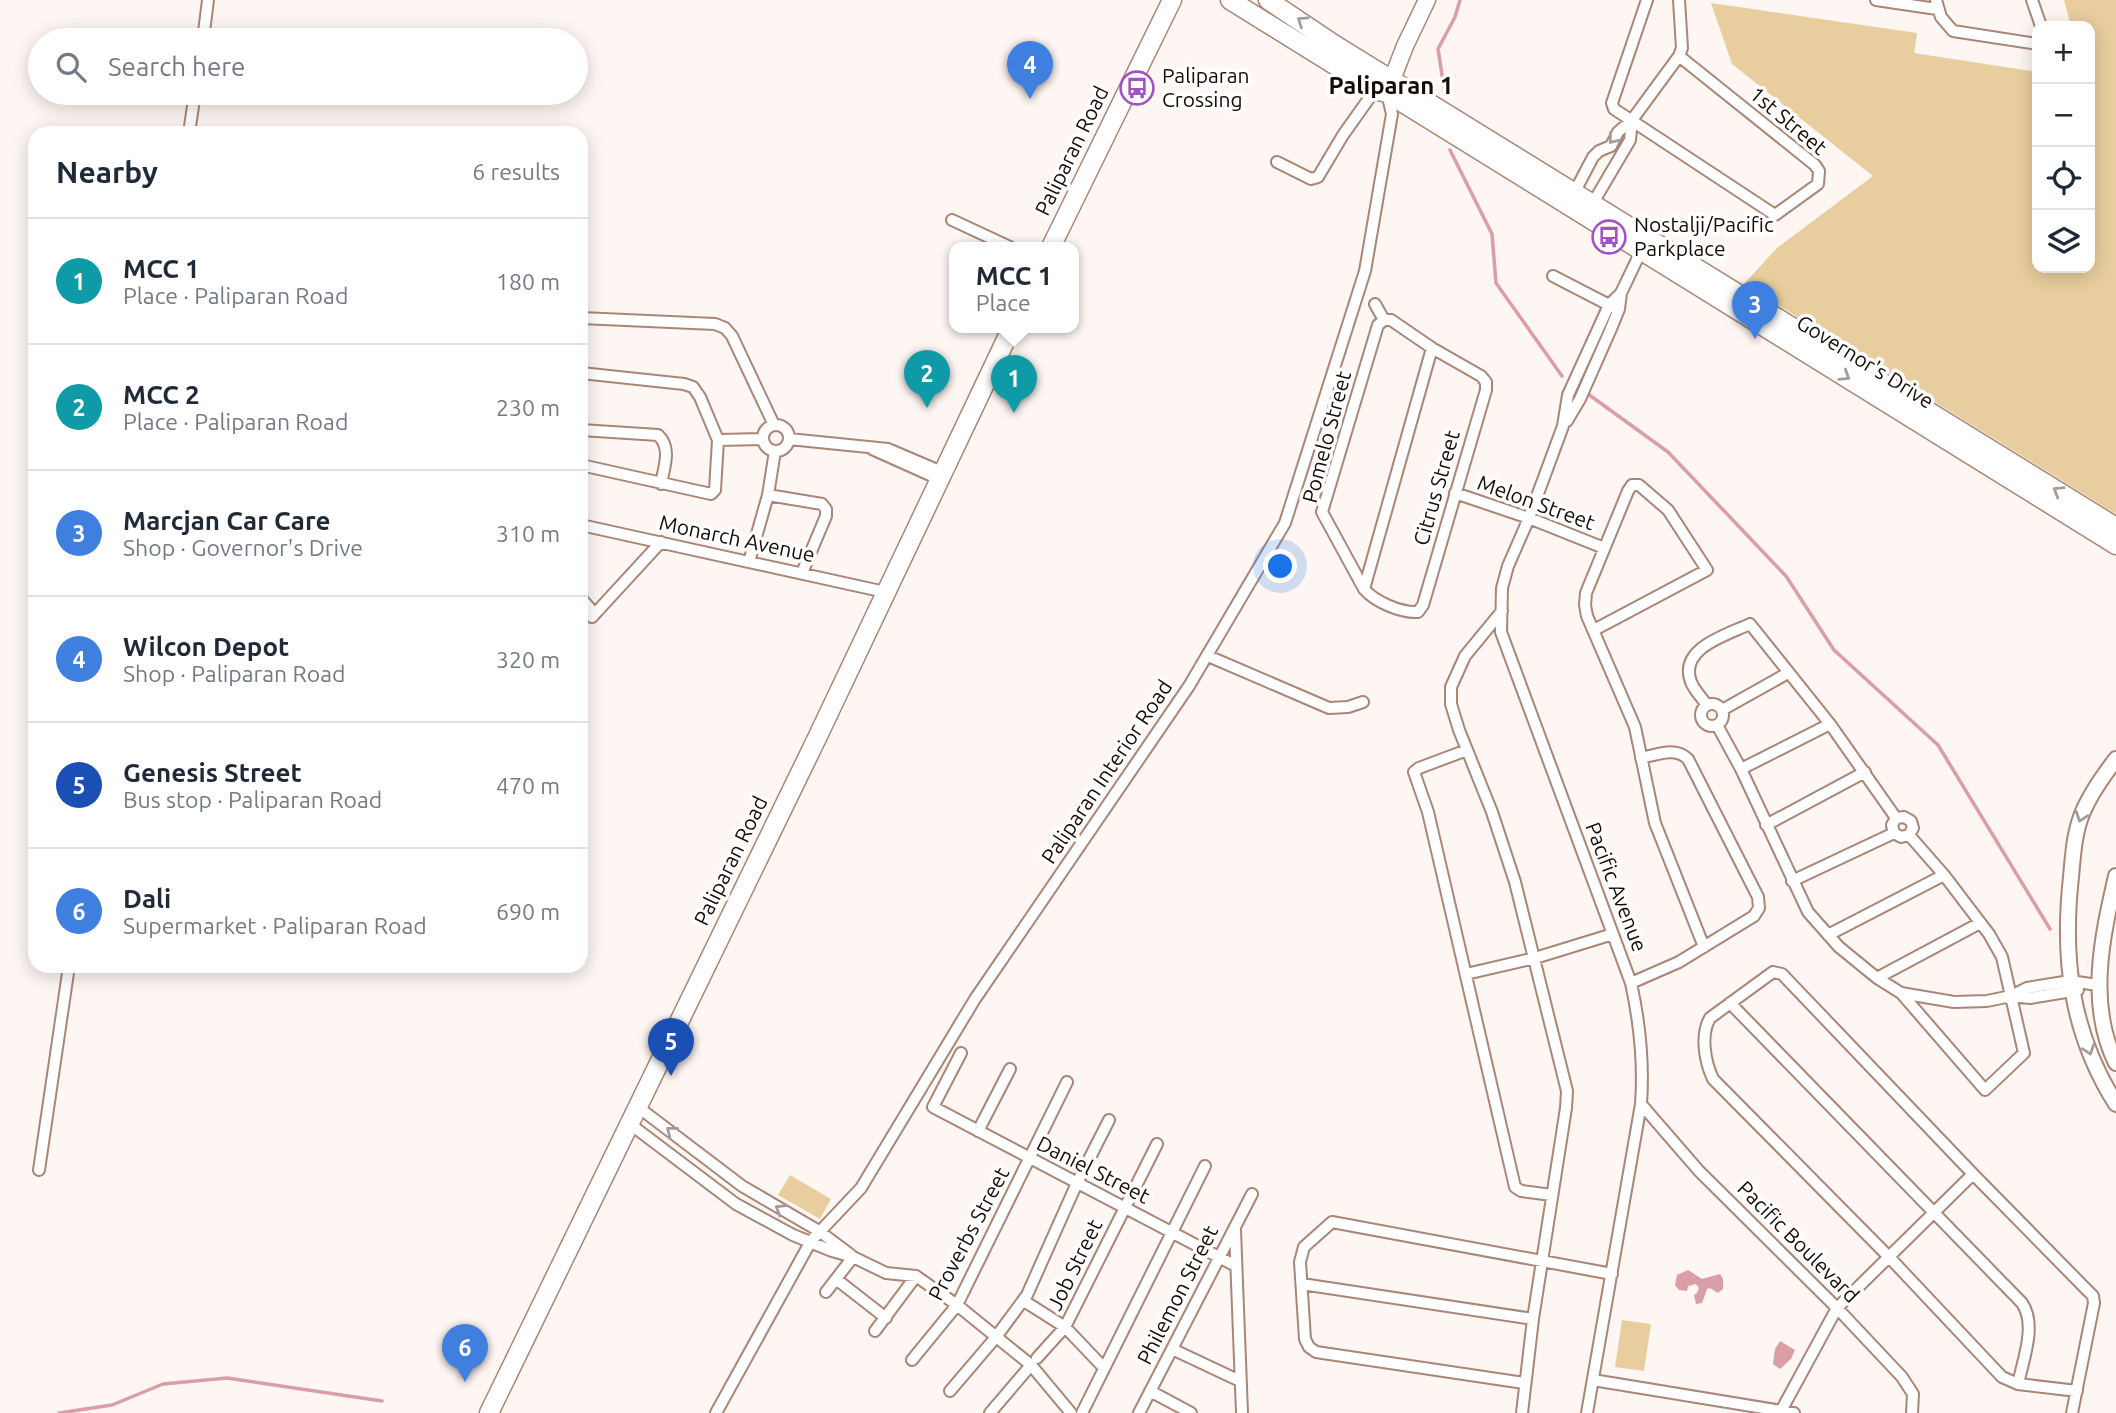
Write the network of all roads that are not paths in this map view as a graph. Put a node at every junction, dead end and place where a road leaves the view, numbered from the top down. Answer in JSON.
{"nodes":[{"id":1,"x":208,"y":0,"type":"edge"},
{"id":2,"x":1172,"y":0,"type":"edge"},
{"id":3,"x":1230,"y":0,"type":"edge"},
{"id":4,"x":1268,"y":0,"type":"edge"},
{"id":5,"x":1427,"y":0,"type":"edge"},
{"id":6,"x":1647,"y":0,"type":"edge"},
{"id":7,"x":1679,"y":0,"type":"edge"},
{"id":8,"x":1876,"y":0,"type":"edge"},
{"id":9,"x":2032,"y":0,"type":"edge"},
{"id":10,"x":1937,"y":4,"type":"edge"},
{"id":11,"x":2039,"y":21,"type":"edge"},
{"id":12,"x":204,"y":28,"type":"edge"},
{"id":13,"x":2032,"y":43,"type":"edge"},
{"id":14,"x":1679,"y":56,"type":"junction"},
{"id":15,"x":1385,"y":87,"type":"junction"},
{"id":16,"x":193,"y":105,"type":"edge"},
{"id":17,"x":1632,"y":120,"type":"junction"},
{"id":18,"x":190,"y":126,"type":"edge"},
{"id":19,"x":1277,"y":162,"type":"dead end"},
{"id":20,"x":1570,"y":199,"type":"junction"},
{"id":21,"x":1589,"y":210,"type":"junction"},
{"id":22,"x":952,"y":220,"type":"dead end"},
{"id":23,"x":999,"y":242,"type":"edge"},
{"id":24,"x":1053,"y":242,"type":"edge"},
{"id":25,"x":1645,"y":244,"type":"junction"},
{"id":26,"x":1553,"y":276,"type":"dead end"},
{"id":27,"x":1375,"y":304,"type":"dead end"},
{"id":28,"x":1614,"y":307,"type":"junction"},
{"id":29,"x":588,"y":318,"type":"edge"},
{"id":30,"x":1387,"y":320,"type":"junction"},
{"id":31,"x":1599,"y":326,"type":"junction"},
{"id":32,"x":1611,"y":331,"type":"junction"},
{"id":33,"x":1009,"y":333,"type":"edge"},
{"id":34,"x":1432,"y":348,"type":"junction"},
{"id":35,"x":588,"y":374,"type":"edge"},
{"id":36,"x":1576,"y":377,"type":"junction"},
{"id":37,"x":1587,"y":382,"type":"junction"},
{"id":38,"x":774,"y":425,"type":"junction"},
{"id":39,"x":1563,"y":426,"type":"junction"},
{"id":40,"x":588,"y":430,"type":"edge"},
{"id":41,"x":763,"y":439,"type":"junction"},
{"id":42,"x":789,"y":439,"type":"junction"},
{"id":43,"x":718,"y":440,"type":"junction"},
{"id":44,"x":775,"y":451,"type":"junction"},
{"id":45,"x":588,"y":467,"type":"edge"},
{"id":46,"x":940,"y":475,"type":"junction"},
{"id":47,"x":661,"y":484,"type":"junction"},
{"id":48,"x":1455,"y":493,"type":"junction"},
{"id":49,"x":768,"y":495,"type":"junction"},
{"id":50,"x":1529,"y":518,"type":"junction"},
{"id":51,"x":588,"y":526,"type":"edge"},
{"id":52,"x":2116,"y":527,"type":"edge"},
{"id":53,"x":661,"y":542,"type":"junction"},
{"id":54,"x":2116,"y":545,"type":"edge"},
{"id":55,"x":1604,"y":548,"type":"junction"},
{"id":56,"x":749,"y":562,"type":"junction"},
{"id":57,"x":802,"y":573,"type":"junction"},
{"id":58,"x":1364,"y":589,"type":"junction"},
{"id":59,"x":885,"y":592,"type":"junction"},
{"id":60,"x":588,"y":608,"type":"edge"},
{"id":61,"x":1502,"y":611,"type":"junction"},
{"id":62,"x":1594,"y":630,"type":"junction"},
{"id":63,"x":1208,"y":656,"type":"junction"},
{"id":64,"x":1788,"y":673,"type":"junction"},
{"id":65,"x":1363,"y":702,"type":"dead end"},
{"id":66,"x":1707,"y":705,"type":"junction"},
{"id":67,"x":1722,"y":710,"type":"junction"},
{"id":68,"x":1830,"y":724,"type":"junction"},
{"id":69,"x":1717,"y":725,"type":"junction"},
{"id":70,"x":1467,"y":750,"type":"junction"},
{"id":71,"x":1641,"y":758,"type":"junction"},
{"id":72,"x":2116,"y":759,"type":"edge"},
{"id":73,"x":1741,"y":769,"type":"junction"},
{"id":74,"x":1866,"y":772,"type":"junction"},
{"id":75,"x":1896,"y":818,"type":"junction"},
{"id":76,"x":1766,"y":825,"type":"junction"},
{"id":77,"x":1894,"y":833,"type":"junction"},
{"id":78,"x":1909,"y":835,"type":"junction"},
{"id":79,"x":1944,"y":874,"type":"junction"},
{"id":80,"x":2116,"y":876,"type":"edge"},
{"id":81,"x":1792,"y":881,"type":"junction"},
{"id":82,"x":1980,"y":923,"type":"junction"},
{"id":83,"x":1613,"y":934,"type":"junction"},
{"id":84,"x":1828,"y":935,"type":"junction"},
{"id":85,"x":1704,"y":947,"type":"junction"},
{"id":86,"x":1535,"y":958,"type":"junction"},
{"id":87,"x":68,"y":973,"type":"edge"},
{"id":88,"x":1466,"y":974,"type":"junction"},
{"id":89,"x":1877,"y":978,"type":"junction"},
{"id":90,"x":1631,"y":983,"type":"junction"},
{"id":91,"x":2098,"y":985,"type":"junction"},
{"id":92,"x":2071,"y":986,"type":"junction"},
{"id":93,"x":1901,"y":993,"type":"junction"},
{"id":94,"x":2011,"y":996,"type":"junction"},
{"id":95,"x":1730,"y":1003,"type":"junction"},
{"id":96,"x":961,"y":1053,"type":"dead end"},
{"id":97,"x":2116,"y":1063,"type":"edge"},
{"id":98,"x":1010,"y":1069,"type":"dead end"},
{"id":99,"x":1067,"y":1082,"type":"dead end"},
{"id":100,"x":1641,"y":1104,"type":"junction"},
{"id":101,"x":2116,"y":1104,"type":"edge"},
{"id":102,"x":638,"y":1107,"type":"junction"},
{"id":103,"x":1109,"y":1120,"type":"dead end"},
{"id":104,"x":630,"y":1124,"type":"junction"},
{"id":105,"x":978,"y":1131,"type":"junction"},
{"id":106,"x":1157,"y":1144,"type":"dead end"},
{"id":107,"x":703,"y":1157,"type":"junction"},
{"id":108,"x":1030,"y":1160,"type":"junction"},
{"id":109,"x":1205,"y":1166,"type":"dead end"},
{"id":110,"x":39,"y":1170,"type":"dead end"},
{"id":111,"x":691,"y":1171,"type":"junction"},
{"id":112,"x":1973,"y":1174,"type":"junction"},
{"id":113,"x":1077,"y":1183,"type":"junction"},
{"id":114,"x":1252,"y":1194,"type":"dead end"},
{"id":115,"x":1552,"y":1195,"type":"junction"},
{"id":116,"x":1125,"y":1208,"type":"junction"},
{"id":117,"x":1933,"y":1214,"type":"junction"},
{"id":118,"x":1235,"y":1228,"type":"junction"},
{"id":119,"x":819,"y":1231,"type":"junction"},
{"id":120,"x":1171,"y":1232,"type":"junction"},
{"id":121,"x":811,"y":1241,"type":"junction"},
{"id":122,"x":853,"y":1257,"type":"junction"},
{"id":123,"x":1220,"y":1257,"type":"junction"},
{"id":124,"x":1890,"y":1258,"type":"junction"},
{"id":125,"x":1544,"y":1261,"type":"junction"},
{"id":126,"x":1236,"y":1266,"type":"junction"},
{"id":127,"x":1612,"y":1274,"type":"junction"},
{"id":128,"x":916,"y":1276,"type":"junction"},
{"id":129,"x":836,"y":1279,"type":"junction"},
{"id":130,"x":1302,"y":1284,"type":"junction"},
{"id":131,"x":827,"y":1292,"type":"dead end"},
{"id":132,"x":1024,"y":1301,"type":"junction"},
{"id":133,"x":957,"y":1305,"type":"junction"},
{"id":134,"x":1837,"y":1308,"type":"junction"},
{"id":135,"x":886,"y":1318,"type":"junction"},
{"id":136,"x":1534,"y":1320,"type":"junction"},
{"id":137,"x":1065,"y":1327,"type":"junction"},
{"id":138,"x":875,"y":1331,"type":"dead end"},
{"id":139,"x":996,"y":1337,"type":"junction"},
{"id":140,"x":1172,"y":1349,"type":"junction"},
{"id":141,"x":912,"y":1360,"type":"dead end"},
{"id":142,"x":1034,"y":1361,"type":"junction"},
{"id":143,"x":1104,"y":1368,"type":"junction"},
{"id":144,"x":1593,"y":1380,"type":"junction"},
{"id":145,"x":1240,"y":1381,"type":"junction"},
{"id":146,"x":1524,"y":1382,"type":"junction"},
{"id":147,"x":2018,"y":1384,"type":"junction"},
{"id":148,"x":950,"y":1391,"type":"dead end"},
{"id":149,"x":1150,"y":1391,"type":"junction"},
{"id":150,"x":2077,"y":1391,"type":"junction"},
{"id":151,"x":997,"y":1411,"type":"edge"},
{"id":152,"x":1781,"y":1411,"type":"junction"},
{"id":153,"x":489,"y":1413,"type":"edge"},
{"id":154,"x":716,"y":1413,"type":"edge"},
{"id":155,"x":1070,"y":1413,"type":"edge"},
{"id":156,"x":1082,"y":1413,"type":"edge"},
{"id":157,"x":1139,"y":1413,"type":"edge"},
{"id":158,"x":1191,"y":1413,"type":"edge"},
{"id":159,"x":1241,"y":1413,"type":"edge"},
{"id":160,"x":1522,"y":1413,"type":"edge"},
{"id":161,"x":1587,"y":1413,"type":"edge"},
{"id":162,"x":1794,"y":1413,"type":"edge"},
{"id":163,"x":1912,"y":1413,"type":"edge"},
{"id":164,"x":2072,"y":1413,"type":"edge"}],
"edges":[{"from":1,"to":12,"type":"street"},
{"from":2,"to":24,"type":"main road","name":"Paliparan Road"},
{"from":3,"to":15,"type":"main road","name":"Governor's Drive"},
{"from":15,"to":4,"type":"main road","name":"Governor's Drive","one_way":true},
{"from":5,"to":15,"type":"main road"},
{"from":6,"to":17,"type":"street"},
{"from":7,"to":14,"type":"street"},
{"from":8,"to":10,"type":"street"},
{"from":9,"to":11,"type":"street"},
{"from":10,"to":13,"type":"street"},
{"from":14,"to":17,"type":"street"},
{"from":14,"to":17,"type":"street","name":"1st Street"},
{"from":15,"to":19,"type":"street"},
{"from":15,"to":20,"type":"main road","name":"Governor's Drive"},
{"from":15,"to":63,"type":"street","name":"Paliparan Interior Road"},
{"from":16,"to":18,"type":"street"},
{"from":17,"to":20,"type":"street","one_way":true},
{"from":17,"to":21,"type":"street"},
{"from":20,"to":21,"type":"main road","name":"Governor's Drive"},
{"from":21,"to":25,"type":"main road","name":"Governor's Drive"},
{"from":22,"to":23,"type":"street"},
{"from":25,"to":28,"type":"street","name":"Pacific Avenue"},
{"from":52,"to":25,"type":"main road","name":"Governor's Drive","one_way":true},
{"from":25,"to":54,"type":"main road","name":"Governor's Drive","one_way":true},
{"from":26,"to":28,"type":"street"},
{"from":27,"to":30,"type":"street"},
{"from":28,"to":31,"type":"street","name":"Pacific Avenue"},
{"from":28,"to":32,"type":"street","name":"Pacific Avenue"},
{"from":29,"to":38,"type":"street"},
{"from":30,"to":34,"type":"street"},
{"from":30,"to":58,"type":"street","name":"Pomelo Street"},
{"from":31,"to":32,"type":"street"},
{"from":31,"to":36,"type":"street","name":"Pacific Avenue"},
{"from":32,"to":37,"type":"street","name":"Pacific Avenue"},
{"from":33,"to":46,"type":"main road","name":"Paliparan Road"},
{"from":34,"to":48,"type":"street","name":"Citrus Street"},
{"from":34,"to":58,"type":"street"},
{"from":35,"to":43,"type":"street"},
{"from":36,"to":37,"type":"street"},
{"from":36,"to":39,"type":"street","name":"Pacific Avenue"},
{"from":37,"to":39,"type":"street","name":"Pacific Avenue"},
{"from":38,"to":41,"type":"street"},
{"from":38,"to":42,"type":"street"},
{"from":39,"to":50,"type":"street","name":"Pacific Avenue"},
{"from":40,"to":47,"type":"street"},
{"from":41,"to":43,"type":"street"},
{"from":41,"to":44,"type":"street"},
{"from":42,"to":44,"type":"street"},
{"from":42,"to":46,"type":"street"},
{"from":43,"to":47,"type":"street"},
{"from":44,"to":49,"type":"street"},
{"from":45,"to":47,"type":"street"},
{"from":46,"to":59,"type":"main road","name":"Paliparan Road"},
{"from":48,"to":50,"type":"street","name":"Melon Street"},
{"from":48,"to":58,"type":"street","name":"Citrus Street"},
{"from":49,"to":56,"type":"street"},
{"from":49,"to":57,"type":"street"},
{"from":50,"to":55,"type":"street","name":"Melon Street"},
{"from":50,"to":61,"type":"street","name":"Pacific Avenue"},
{"from":51,"to":53,"type":"street","name":"Monarch Avenue"},
{"from":53,"to":56,"type":"street","name":"Monarch Avenue"},
{"from":53,"to":60,"type":"street"},
{"from":55,"to":62,"type":"street"},
{"from":55,"to":62,"type":"street"},
{"from":56,"to":57,"type":"street","name":"Monarch Avenue"},
{"from":57,"to":59,"type":"street","name":"Monarch Avenue"},
{"from":59,"to":102,"type":"main road","name":"Paliparan Road"},
{"from":61,"to":70,"type":"street"},
{"from":61,"to":83,"type":"street","name":"Pacific Avenue"},
{"from":62,"to":71,"type":"street"},
{"from":63,"to":65,"type":"street"},
{"from":63,"to":119,"type":"street","name":"Paliparan Interior Road"},
{"from":64,"to":66,"type":"street"},
{"from":64,"to":67,"type":"street"},
{"from":64,"to":68,"type":"street"},
{"from":66,"to":67,"type":"street"},
{"from":66,"to":69,"type":"street"},
{"from":67,"to":69,"type":"street"},
{"from":68,"to":73,"type":"street"},
{"from":68,"to":74,"type":"street"},
{"from":69,"to":73,"type":"street"},
{"from":70,"to":86,"type":"street"},
{"from":70,"to":88,"type":"street"},
{"from":71,"to":85,"type":"street"},
{"from":71,"to":85,"type":"street"},
{"from":72,"to":92,"type":"street","one_way":true},
{"from":73,"to":76,"type":"street"},
{"from":74,"to":75,"type":"street"},
{"from":74,"to":76,"type":"street"},
{"from":75,"to":77,"type":"street"},
{"from":75,"to":78,"type":"street"},
{"from":76,"to":81,"type":"street"},
{"from":77,"to":78,"type":"street"},
{"from":77,"to":81,"type":"street"},
{"from":78,"to":79,"type":"street"},
{"from":79,"to":82,"type":"street"},
{"from":79,"to":84,"type":"street"},
{"from":80,"to":91,"type":"street"},
{"from":81,"to":84,"type":"street"},
{"from":82,"to":89,"type":"street"},
{"from":82,"to":94,"type":"street"},
{"from":83,"to":86,"type":"street"},
{"from":83,"to":90,"type":"street","name":"Pacific Avenue"},
{"from":84,"to":89,"type":"street"},
{"from":85,"to":90,"type":"street"},
{"from":86,"to":88,"type":"street"},
{"from":86,"to":115,"type":"street"},
{"from":87,"to":110,"type":"street"},
{"from":88,"to":115,"type":"street"},
{"from":89,"to":93,"type":"street"},
{"from":90,"to":100,"type":"street","name":"Pacific Avenue"},
{"from":91,"to":92,"type":"street"},
{"from":91,"to":97,"type":"street"},
{"from":92,"to":94,"type":"street"},
{"from":92,"to":101,"type":"street","one_way":true},
{"from":93,"to":94,"type":"street"},
{"from":93,"to":94,"type":"street"},
{"from":95,"to":112,"type":"street"},
{"from":95,"to":117,"type":"street"},
{"from":95,"to":124,"type":"street"},
{"from":96,"to":105,"type":"street","name":"Daniel Street"},
{"from":98,"to":105,"type":"street"},
{"from":99,"to":108,"type":"street","name":"Proverbs Street"},
{"from":100,"to":127,"type":"street","name":"Pacific Avenue"},
{"from":100,"to":134,"type":"street","name":"Pacific Boulevard"},
{"from":102,"to":104,"type":"main road","name":"Paliparan Road"},
{"from":107,"to":102,"type":"street","one_way":true},
{"from":103,"to":113,"type":"street"},
{"from":104,"to":111,"type":"street"},
{"from":104,"to":153,"type":"main road","name":"Paliparan Road"},
{"from":105,"to":108,"type":"street","name":"Daniel Street"},
{"from":106,"to":116,"type":"street","name":"Job Street"},
{"from":107,"to":111,"type":"street"},
{"from":119,"to":107,"type":"street","one_way":true},
{"from":108,"to":113,"type":"street","name":"Daniel Street"},
{"from":108,"to":133,"type":"street","name":"Proverbs Street"},
{"from":109,"to":120,"type":"street"},
{"from":111,"to":121,"type":"street"},
{"from":112,"to":117,"type":"street"},
{"from":112,"to":150,"type":"street"},
{"from":113,"to":116,"type":"street","name":"Daniel Street"},
{"from":113,"to":132,"type":"street"},
{"from":114,"to":118,"type":"street","name":"Philemon Street"},
{"from":115,"to":125,"type":"street"},
{"from":116,"to":120,"type":"street","name":"Daniel Street"},
{"from":116,"to":137,"type":"street","name":"Job Street"},
{"from":117,"to":124,"type":"street"},
{"from":117,"to":147,"type":"street"},
{"from":118,"to":123,"type":"street","name":"Philemon Street"},
{"from":118,"to":126,"type":"street"},
{"from":119,"to":121,"type":"street","name":"Paliparan Interior Road"},
{"from":119,"to":122,"type":"street"},
{"from":120,"to":123,"type":"street","name":"Daniel Street"},
{"from":120,"to":143,"type":"street"},
{"from":121,"to":122,"type":"street"},
{"from":121,"to":154,"type":"street","name":"Paliparan Interior Road"},
{"from":122,"to":128,"type":"street"},
{"from":122,"to":129,"type":"street"},
{"from":123,"to":126,"type":"street","name":"Daniel Street"},
{"from":123,"to":140,"type":"street","name":"Philemon Street"},
{"from":124,"to":134,"type":"street"},
{"from":124,"to":147,"type":"street"},
{"from":125,"to":127,"type":"street"},
{"from":125,"to":130,"type":"street"},
{"from":125,"to":136,"type":"street"},
{"from":126,"to":145,"type":"street"},
{"from":127,"to":144,"type":"street","name":"Pacific Avenue"},
{"from":128,"to":133,"type":"street"},
{"from":128,"to":135,"type":"street"},
{"from":129,"to":131,"type":"street"},
{"from":129,"to":135,"type":"street"},
{"from":130,"to":136,"type":"street"},
{"from":130,"to":146,"type":"street"},
{"from":132,"to":137,"type":"street"},
{"from":132,"to":139,"type":"street"},
{"from":133,"to":139,"type":"street"},
{"from":133,"to":141,"type":"street","name":"Proverbs Street"},
{"from":134,"to":152,"type":"street"},
{"from":134,"to":163,"type":"street","name":"Pacific Boulevard"},
{"from":135,"to":138,"type":"street"},
{"from":136,"to":146,"type":"street"},
{"from":137,"to":142,"type":"street","name":"Job Street"},
{"from":137,"to":143,"type":"street"},
{"from":139,"to":142,"type":"street"},
{"from":139,"to":148,"type":"street"},
{"from":140,"to":145,"type":"street"},
{"from":140,"to":149,"type":"street","name":"Philemon Street"},
{"from":142,"to":151,"type":"street","name":"Job Street"},
{"from":142,"to":155,"type":"street"},
{"from":143,"to":156,"type":"street"},
{"from":144,"to":152,"type":"street"},
{"from":144,"to":161,"type":"street","name":"Pacific Avenue"},
{"from":145,"to":159,"type":"street"},
{"from":146,"to":160,"type":"street"},
{"from":147,"to":150,"type":"street"},
{"from":149,"to":157,"type":"street","name":"Philemon Street"},
{"from":149,"to":158,"type":"street"},
{"from":150,"to":164,"type":"street"},
{"from":152,"to":162,"type":"street"}]}
